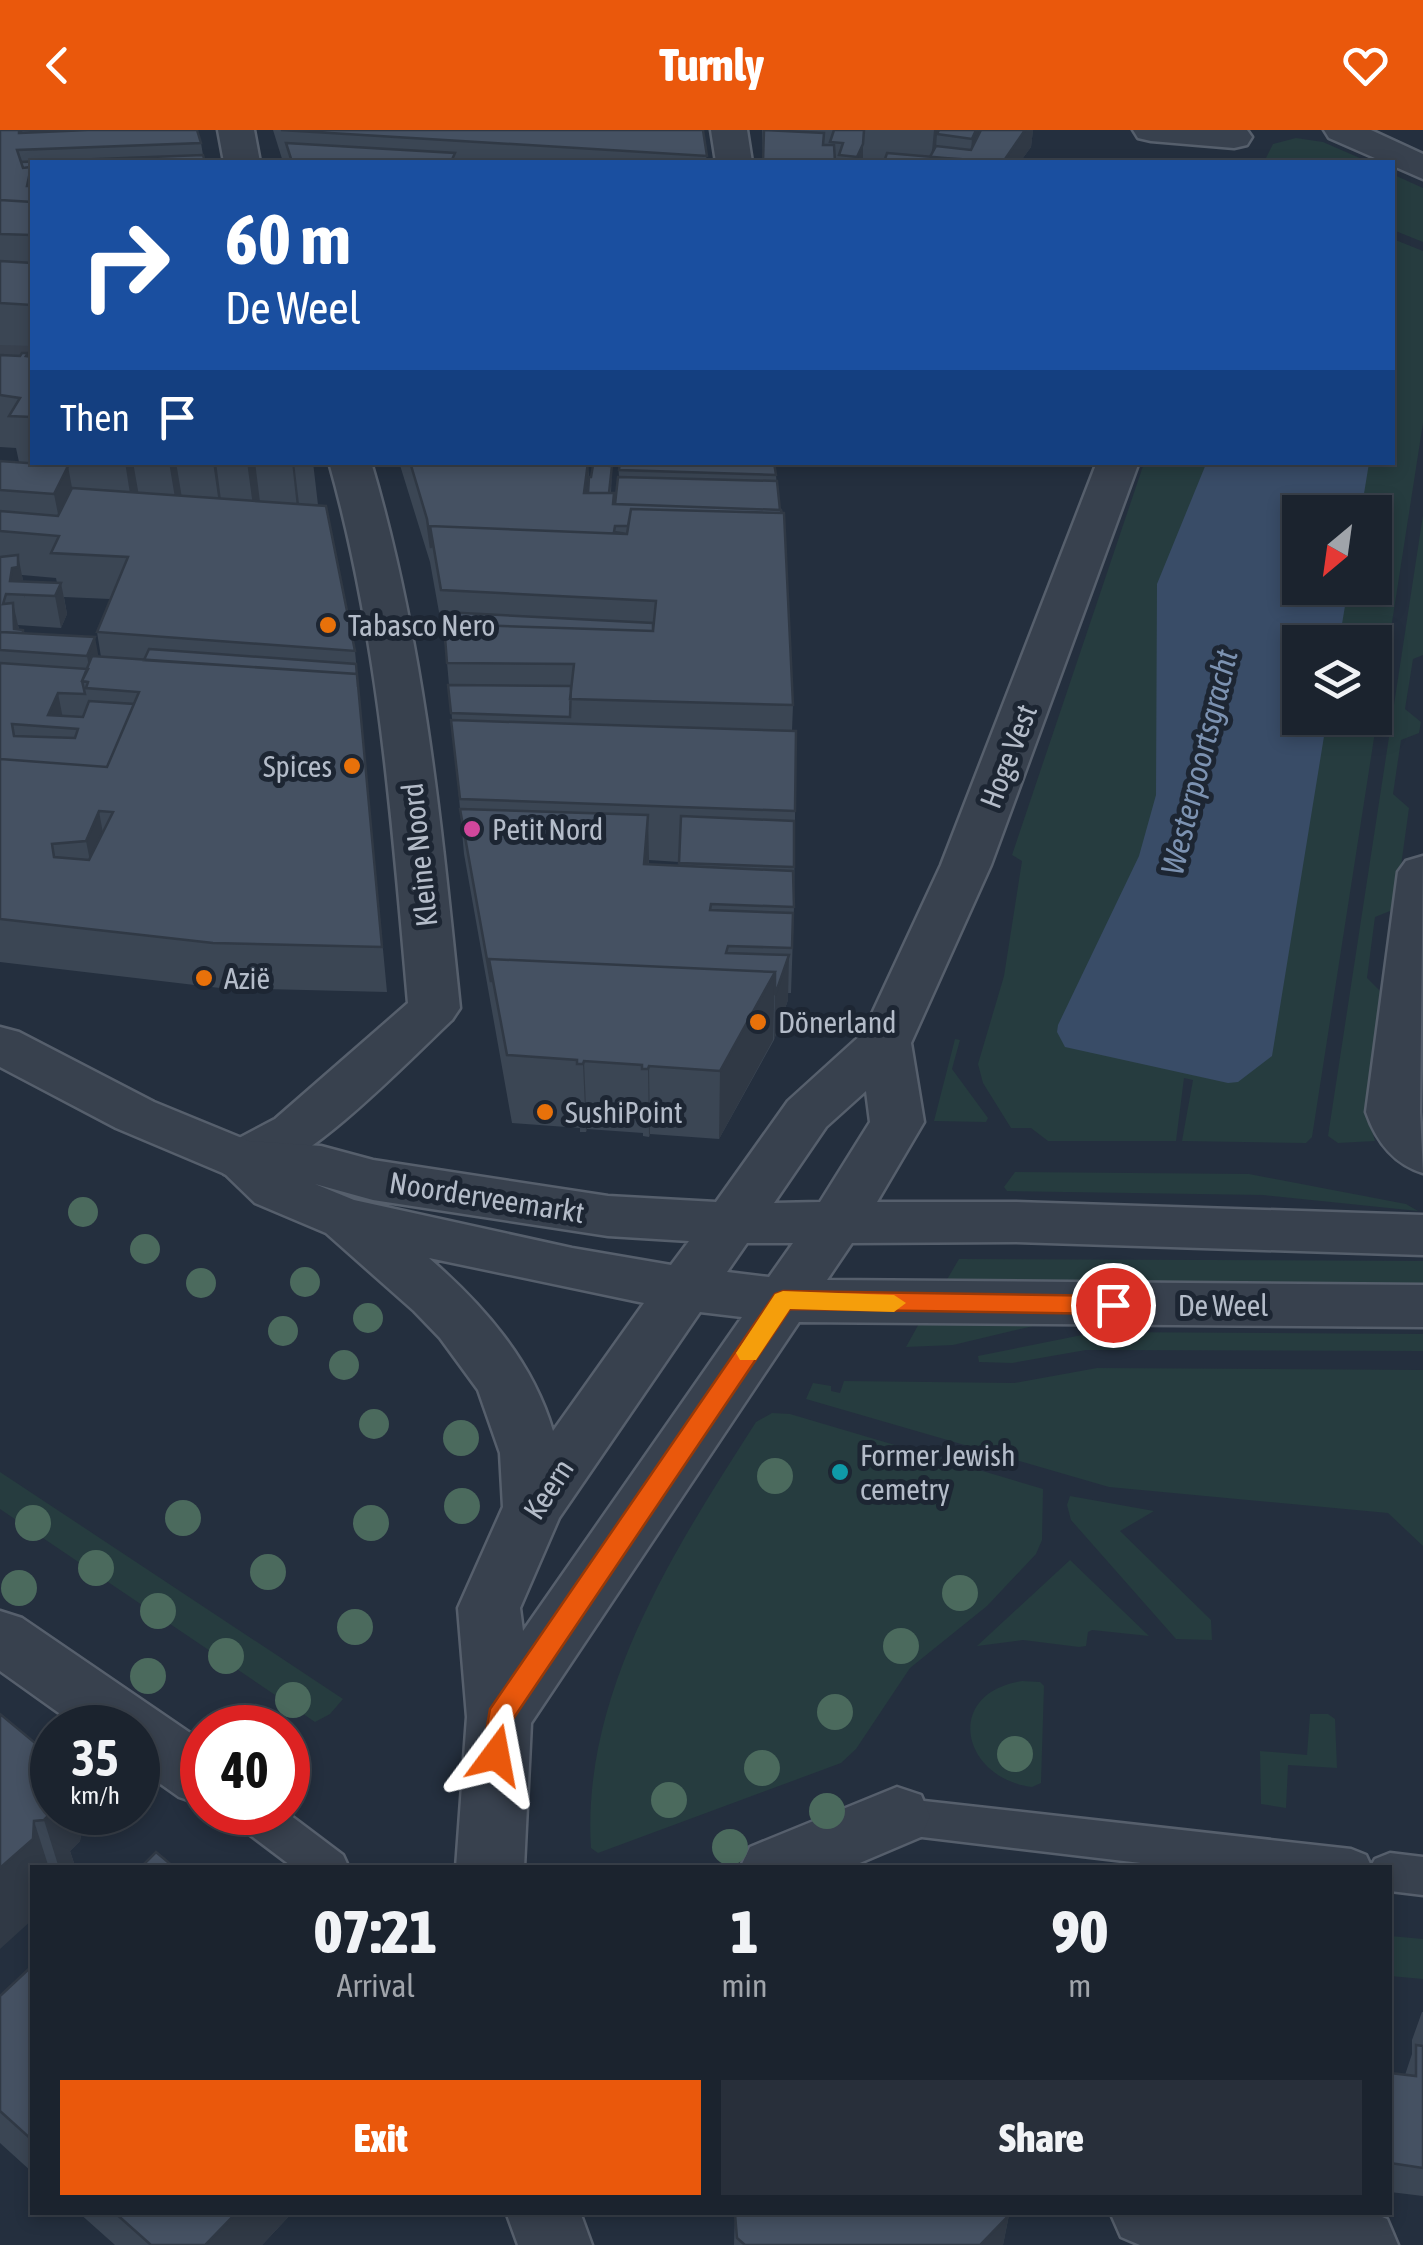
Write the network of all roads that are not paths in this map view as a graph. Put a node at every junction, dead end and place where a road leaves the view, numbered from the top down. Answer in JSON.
{"nodes":[{"id":1,"x":236,"y":130,"type":"edge"},
{"id":2,"x":730,"y":130,"type":"edge"},
{"id":3,"x":1151,"y":130,"type":"edge"},
{"id":4,"x":1342,"y":130,"type":"edge"},
{"id":5,"x":1233,"y":143,"type":"edge"},
{"id":6,"x":242,"y":160,"type":"edge"},
{"id":7,"x":734,"y":160,"type":"edge"},
{"id":8,"x":1423,"y":168,"type":"edge"},
{"id":9,"x":0,"y":354,"type":"edge"},
{"id":10,"x":30,"y":356,"type":"edge"},
{"id":11,"x":350,"y":465,"type":"edge"},
{"id":12,"x":1115,"y":465,"type":"edge"},
{"id":13,"x":1423,"y":872,"type":"edge"},
{"id":14,"x":0,"y":1044,"type":"edge"},
{"id":15,"x":884,"y":1044,"type":"junction"},
{"id":16,"x":1423,"y":1154,"type":"edge"},
{"id":17,"x":243,"y":1160,"type":"junction"},
{"id":18,"x":342,"y":1218,"type":"junction"},
{"id":19,"x":733,"y":1223,"type":"junction"},
{"id":20,"x":836,"y":1225,"type":"junction"},
{"id":21,"x":1423,"y":1235,"type":"edge"},
{"id":22,"x":686,"y":1289,"type":"junction"},
{"id":23,"x":783,"y":1300,"type":"junction"},
{"id":24,"x":1423,"y":1306,"type":"edge"},
{"id":25,"x":532,"y":1507,"type":"junction"},
{"id":26,"x":3,"y":1644,"type":"edge"},
{"id":27,"x":95,"y":1705,"type":"edge"},
{"id":28,"x":500,"y":1717,"type":"junction"},
{"id":29,"x":283,"y":1835,"type":"edge"},
{"id":30,"x":893,"y":1842,"type":"edge"},
{"id":31,"x":324,"y":1865,"type":"edge"},
{"id":32,"x":490,"y":1865,"type":"edge"},
{"id":33,"x":788,"y":1865,"type":"edge"},
{"id":34,"x":1298,"y":1865,"type":"edge"},
{"id":35,"x":1392,"y":1872,"type":"edge"},
{"id":36,"x":1423,"y":1876,"type":"edge"},
{"id":37,"x":544,"y":2215,"type":"edge"},
{"id":38,"x":1166,"y":2215,"type":"edge"},
{"id":39,"x":555,"y":2245,"type":"edge"},
{"id":40,"x":1361,"y":2245,"type":"edge"}],
"edges":[{"from":1,"to":6,"type":"street"},
{"from":2,"to":7,"type":"street"},
{"from":3,"to":5,"type":"street"},
{"from":4,"to":8,"type":"street"},
{"from":9,"to":10,"type":"street"},
{"from":11,"to":17,"type":"street","name":"Kleine Noord"},
{"from":12,"to":15,"type":"street","name":"Hoge Vest"},
{"from":13,"to":16,"type":"street"},
{"from":14,"to":17,"type":"street","name":"Noorderveemarkt"},
{"from":15,"to":19,"type":"street","name":"Hoge Vest"},
{"from":15,"to":20,"type":"street"},
{"from":17,"to":18,"type":"street","name":"Noorderveemarkt"},
{"from":17,"to":19,"type":"street","name":"Noorderveemarkt"},
{"from":18,"to":22,"type":"street","name":"Noorderveemarkt"},
{"from":18,"to":25,"type":"street","name":"Noorderveemarkt"},
{"from":19,"to":20,"type":"street","name":"Noorderveemarkt"},
{"from":19,"to":22,"type":"street","name":"Keern"},
{"from":20,"to":21,"type":"street"},
{"from":20,"to":23,"type":"street","name":"Keern"},
{"from":22,"to":23,"type":"street","name":"Noorderveemarkt"},
{"from":22,"to":25,"type":"street","name":"Keern"},
{"from":23,"to":24,"type":"street","name":"De Weel"},
{"from":23,"to":28,"type":"street","name":"Keern"},
{"from":25,"to":28,"type":"street","name":"Keern"},
{"from":26,"to":27,"type":"street"},
{"from":28,"to":32,"type":"street","name":"Keern"},
{"from":29,"to":31,"type":"lane"},
{"from":30,"to":33,"type":"street"},
{"from":30,"to":34,"type":"lane"},
{"from":35,"to":36,"type":"lane"},
{"from":37,"to":39,"type":"street"},
{"from":38,"to":40,"type":"street"}]}
